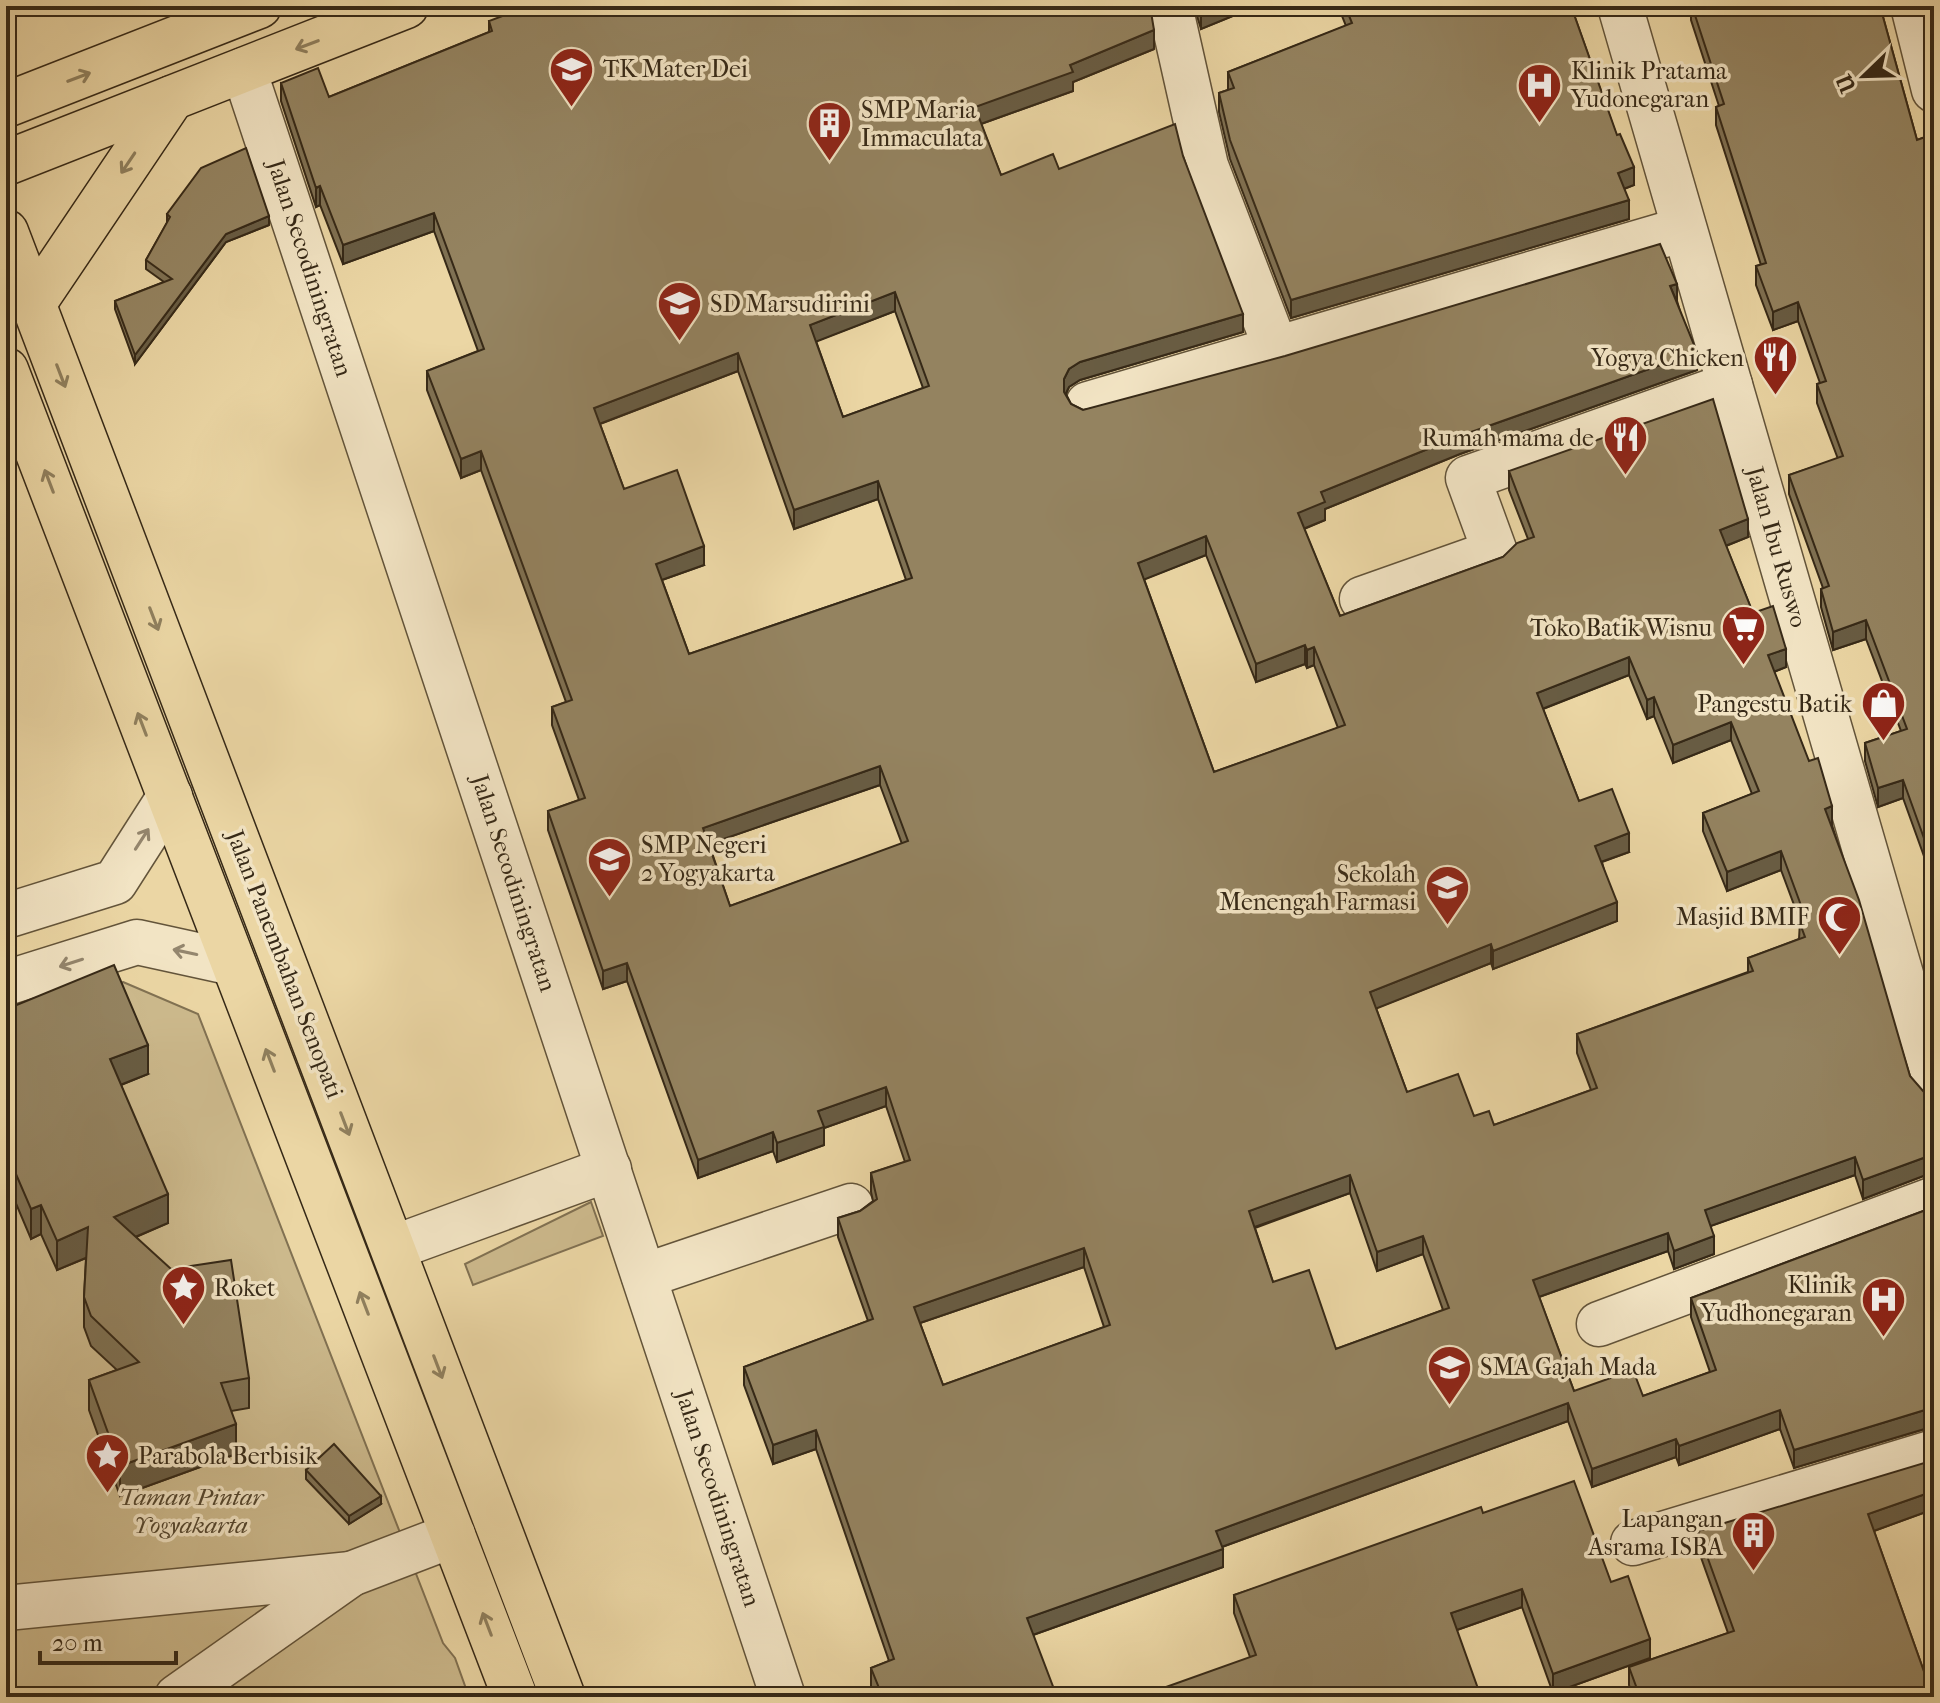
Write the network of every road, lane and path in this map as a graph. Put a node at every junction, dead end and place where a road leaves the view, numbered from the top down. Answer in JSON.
{"nodes":[{"id":1,"x":259,"y":6,"type":"edge"},
{"id":2,"x":406,"y":6,"type":"edge"},
{"id":3,"x":1170,"y":6,"type":"edge"},
{"id":4,"x":1620,"y":6,"type":"edge"},
{"id":5,"x":1913,"y":6,"type":"edge"},
{"id":6,"x":244,"y":70,"type":"junction"},
{"id":7,"x":1934,"y":90,"type":"edge"},
{"id":8,"x":172,"y":98,"type":"junction"},
{"id":9,"x":6,"y":105,"type":"edge"},
{"id":10,"x":6,"y":163,"type":"edge"},
{"id":11,"x":1684,"y":229,"type":"junction"},
{"id":12,"x":6,"y":232,"type":"edge"},
{"id":13,"x":34,"y":303,"type":"junction"},
{"id":14,"x":1277,"y":351,"type":"junction"},
{"id":15,"x":6,"y":370,"type":"edge"},
{"id":16,"x":1730,"y":385,"type":"junction"},
{"id":17,"x":1088,"y":404,"type":"dead end"},
{"id":18,"x":1362,"y":599,"type":"dead end"},
{"id":19,"x":170,"y":796,"type":"junction"},
{"id":20,"x":115,"y":882,"type":"junction"},
{"id":21,"x":6,"y":916,"type":"edge"},
{"id":22,"x":137,"y":942,"type":"junction"},
{"id":23,"x":233,"y":963,"type":"junction"},
{"id":24,"x":6,"y":983,"type":"edge"},
{"id":25,"x":1934,"y":1088,"type":"edge"},
{"id":26,"x":609,"y":1169,"type":"junction"},
{"id":27,"x":1934,"y":1199,"type":"edge"},
{"id":28,"x":851,"y":1206,"type":"dead end"},
{"id":29,"x":393,"y":1248,"type":"junction"},
{"id":30,"x":644,"y":1276,"type":"junction"},
{"id":31,"x":1599,"y":1324,"type":"dead end"},
{"id":32,"x":1934,"y":1452,"type":"edge"},
{"id":33,"x":453,"y":1535,"type":"junction"},
{"id":34,"x":1633,"y":1543,"type":"dead end"},
{"id":35,"x":351,"y":1574,"type":"junction"},
{"id":36,"x":6,"y":1608,"type":"edge"},
{"id":37,"x":177,"y":1697,"type":"edge"},
{"id":38,"x":515,"y":1697,"type":"edge"},
{"id":39,"x":563,"y":1697,"type":"edge"},
{"id":40,"x":783,"y":1697,"type":"edge"}],
"edges":[{"from":9,"to":1,"type":"main road","one_way":true},
{"from":2,"to":6,"type":"main road","one_way":true},
{"from":3,"to":14,"type":"street"},
{"from":4,"to":11,"type":"street","name":"Jalan Ibu Ruswo"},
{"from":5,"to":7,"type":"street"},
{"from":6,"to":8,"type":"main road"},
{"from":6,"to":26,"type":"street","name":"Jalan Secodiningratan"},
{"from":8,"to":10,"type":"main road"},
{"from":8,"to":13,"type":"main road","one_way":true},
{"from":11,"to":14,"type":"street"},
{"from":11,"to":16,"type":"street","name":"Jalan Ibu Ruswo"},
{"from":12,"to":13,"type":"main road","name":"Jalan Panembahan Senopati"},
{"from":13,"to":29,"type":"main road","name":"Jalan Panembahan Senopati","one_way":true},
{"from":14,"to":17,"type":"street"},
{"from":19,"to":15,"type":"main road","name":"Jalan Panembahan Senopati","one_way":true},
{"from":16,"to":18,"type":"street"},
{"from":16,"to":25,"type":"street","name":"Jalan Ibu Ruswo"},
{"from":20,"to":19,"type":"street","one_way":true},
{"from":19,"to":23,"type":"main road","name":"Jalan Panembahan Senopati"},
{"from":20,"to":21,"type":"street"},
{"from":20,"to":22,"type":"street"},
{"from":23,"to":22,"type":"street","one_way":true},
{"from":22,"to":24,"type":"street","one_way":true},
{"from":33,"to":23,"type":"main road","name":"Jalan Panembahan Senopati","one_way":true},
{"from":26,"to":29,"type":"street"},
{"from":26,"to":30,"type":"street","name":"Jalan Secodiningratan"},
{"from":27,"to":31,"type":"street"},
{"from":28,"to":30,"type":"street"},
{"from":29,"to":39,"type":"main road","name":"Jalan Panembahan Senopati","one_way":true},
{"from":30,"to":40,"type":"street","name":"Jalan Secodiningratan"},
{"from":32,"to":34,"type":"street"},
{"from":33,"to":35,"type":"street"},
{"from":38,"to":33,"type":"main road","name":"Jalan Panembahan Senopati","one_way":true},
{"from":35,"to":36,"type":"street"},
{"from":35,"to":37,"type":"street"}]}
